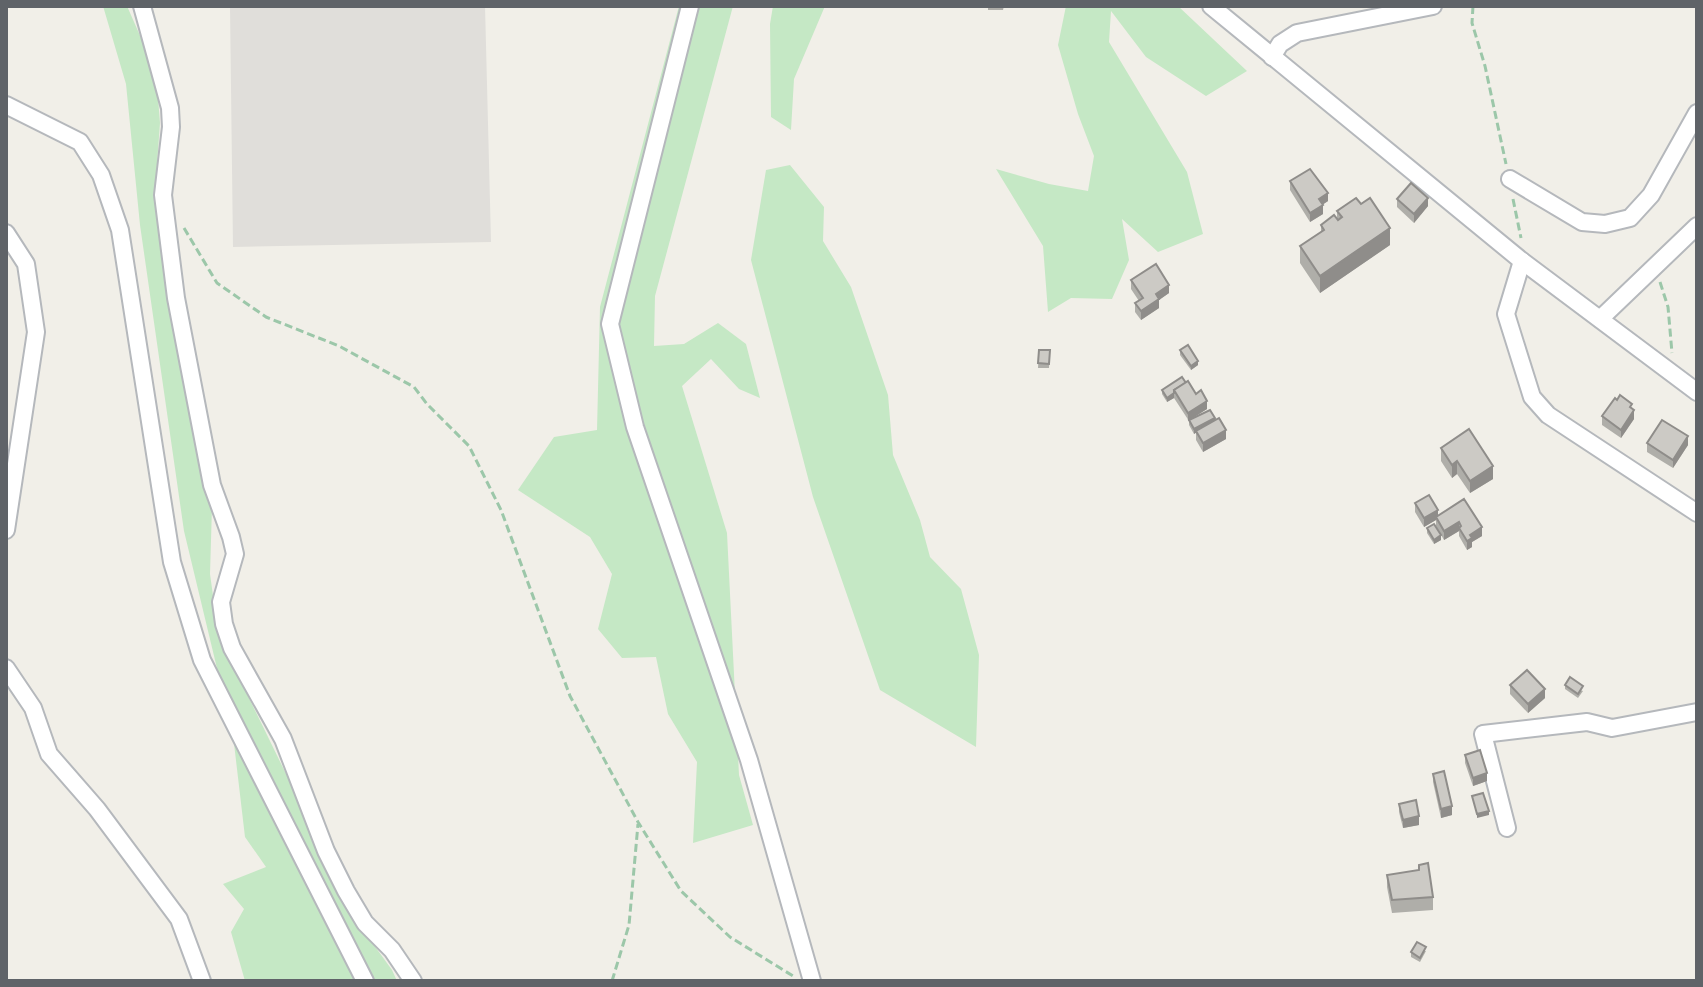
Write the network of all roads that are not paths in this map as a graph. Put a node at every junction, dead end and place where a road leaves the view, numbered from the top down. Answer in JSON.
{"nodes":[{"id":1,"x":142,"y":6,"type":"edge"},
{"id":2,"x":690,"y":6,"type":"edge"},
{"id":3,"x":1211,"y":6,"type":"edge"},
{"id":4,"x":1433,"y":6,"type":"edge"},
{"id":5,"x":1272,"y":57,"type":"junction"},
{"id":6,"x":6,"y":105,"type":"edge"},
{"id":7,"x":1697,"y":113,"type":"edge"},
{"id":8,"x":1510,"y":179,"type":"road end"},
{"id":9,"x":1697,"y":226,"type":"edge"},
{"id":10,"x":6,"y":233,"type":"edge"},
{"id":11,"x":1522,"y":261,"type":"junction"},
{"id":12,"x":1600,"y":319,"type":"junction"},
{"id":13,"x":1697,"y":392,"type":"edge"},
{"id":14,"x":1697,"y":513,"type":"edge"},
{"id":15,"x":6,"y":530,"type":"edge"},
{"id":16,"x":6,"y":668,"type":"edge"},
{"id":17,"x":1697,"y":712,"type":"edge"},
{"id":18,"x":1507,"y":828,"type":"dead end"},
{"id":19,"x":202,"y":981,"type":"edge"},
{"id":20,"x":365,"y":981,"type":"edge"},
{"id":21,"x":413,"y":981,"type":"edge"},
{"id":22,"x":812,"y":981,"type":"edge"}],
"edges":[{"from":1,"to":21,"type":"street"},
{"from":2,"to":22,"type":"street"},
{"from":3,"to":5,"type":"street"},
{"from":4,"to":5,"type":"street"},
{"from":5,"to":11,"type":"street"},
{"from":6,"to":20,"type":"street"},
{"from":7,"to":8,"type":"street"},
{"from":9,"to":12,"type":"street"},
{"from":10,"to":15,"type":"street"},
{"from":11,"to":12,"type":"street"},
{"from":11,"to":14,"type":"street"},
{"from":12,"to":13,"type":"street"},
{"from":16,"to":19,"type":"street"},
{"from":17,"to":18,"type":"street"}]}
